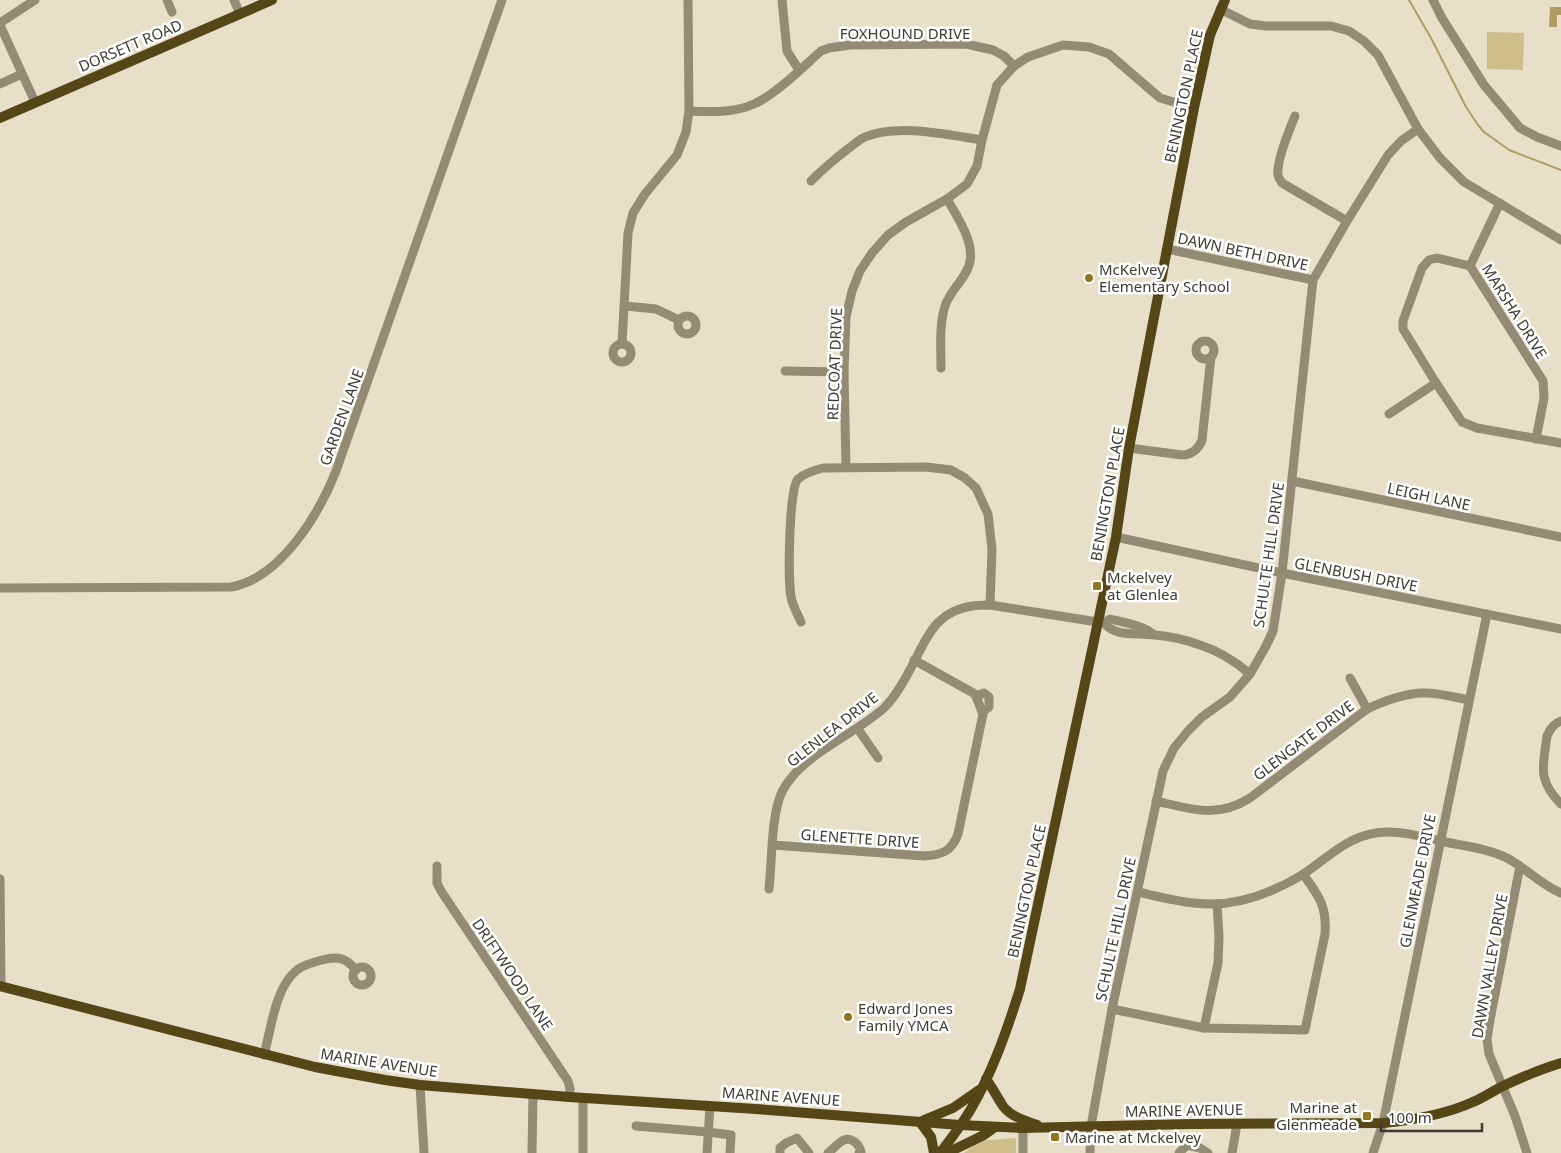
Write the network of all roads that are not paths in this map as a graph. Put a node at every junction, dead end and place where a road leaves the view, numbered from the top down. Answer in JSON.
{"nodes":[{"id":1,"x":35,"y":0,"type":"edge"},
{"id":2,"x":167,"y":0,"type":"edge"},
{"id":3,"x":234,"y":0,"type":"edge"},
{"id":4,"x":272,"y":0,"type":"edge"},
{"id":5,"x":502,"y":0,"type":"edge"},
{"id":6,"x":688,"y":0,"type":"edge"},
{"id":7,"x":782,"y":0,"type":"edge"},
{"id":8,"x":1433,"y":0,"type":"edge"},
{"id":9,"x":1222,"y":4,"type":"edge"},
{"id":10,"x":172,"y":12,"type":"dead end"},
{"id":11,"x":240,"y":14,"type":"junction"},
{"id":12,"x":0,"y":24,"type":"edge"},
{"id":13,"x":1014,"y":66,"type":"junction"},
{"id":14,"x":799,"y":70,"type":"junction"},
{"id":15,"x":22,"y":74,"type":"junction"},
{"id":16,"x":0,"y":84,"type":"edge"},
{"id":17,"x":35,"y":102,"type":"junction"},
{"id":18,"x":1194,"y":108,"type":"junction"},
{"id":19,"x":689,"y":111,"type":"junction"},
{"id":20,"x":1295,"y":116,"type":"dead end"},
{"id":21,"x":0,"y":118,"type":"edge"},
{"id":22,"x":1418,"y":130,"type":"junction"},
{"id":23,"x":982,"y":140,"type":"junction"},
{"id":24,"x":1561,"y":146,"type":"edge"},
{"id":25,"x":811,"y":181,"type":"dead end"},
{"id":26,"x":948,"y":199,"type":"junction"},
{"id":27,"x":1500,"y":203,"type":"junction"},
{"id":28,"x":1347,"y":220,"type":"junction"},
{"id":29,"x":1561,"y":240,"type":"edge"},
{"id":30,"x":1167,"y":249,"type":"junction"},
{"id":31,"x":1470,"y":266,"type":"junction"},
{"id":32,"x":1314,"y":280,"type":"junction"},
{"id":33,"x":625,"y":306,"type":"junction"},
{"id":34,"x":679,"y":320,"type":"dead end"},
{"id":35,"x":622,"y":344,"type":"dead end"},
{"id":36,"x":1211,"y":357,"type":"dead end"},
{"id":37,"x":940,"y":368,"type":"dead end"},
{"id":38,"x":785,"y":371,"type":"dead end"},
{"id":39,"x":844,"y":372,"type":"junction"},
{"id":40,"x":1436,"y":383,"type":"junction"},
{"id":41,"x":1389,"y":414,"type":"dead end"},
{"id":42,"x":1536,"y":439,"type":"junction"},
{"id":43,"x":1561,"y":443,"type":"edge"},
{"id":44,"x":1129,"y":448,"type":"junction"},
{"id":45,"x":846,"y":467,"type":"junction"},
{"id":46,"x":1292,"y":481,"type":"junction"},
{"id":47,"x":1116,"y":537,"type":"junction"},
{"id":48,"x":1561,"y":537,"type":"edge"},
{"id":49,"x":1282,"y":573,"type":"junction"},
{"id":50,"x":0,"y":588,"type":"edge"},
{"id":51,"x":990,"y":605,"type":"junction"},
{"id":52,"x":1487,"y":614,"type":"junction"},
{"id":53,"x":802,"y":622,"type":"dead end"},
{"id":54,"x":1101,"y":622,"type":"junction"},
{"id":55,"x":1561,"y":629,"type":"edge"},
{"id":56,"x":914,"y":660,"type":"junction"},
{"id":57,"x":1250,"y":674,"type":"junction"},
{"id":58,"x":1350,"y":678,"type":"dead end"},
{"id":59,"x":1469,"y":700,"type":"junction"},
{"id":60,"x":1367,"y":709,"type":"junction"},
{"id":61,"x":1561,"y":721,"type":"edge"},
{"id":62,"x":858,"y":729,"type":"junction"},
{"id":63,"x":878,"y":758,"type":"dead end"},
{"id":64,"x":1156,"y":801,"type":"junction"},
{"id":65,"x":1561,"y":804,"type":"edge"},
{"id":66,"x":1440,"y":841,"type":"junction"},
{"id":67,"x":773,"y":845,"type":"junction"},
{"id":68,"x":437,"y":866,"type":"dead end"},
{"id":69,"x":1520,"y":866,"type":"junction"},
{"id":70,"x":1303,"y":874,"type":"junction"},
{"id":71,"x":0,"y":879,"type":"edge"},
{"id":72,"x":769,"y":890,"type":"dead end"},
{"id":73,"x":1138,"y":892,"type":"junction"},
{"id":74,"x":1561,"y":893,"type":"edge"},
{"id":75,"x":1217,"y":904,"type":"junction"},
{"id":76,"x":356,"y":970,"type":"dead end"},
{"id":77,"x":0,"y":986,"type":"edge"},
{"id":78,"x":1112,"y":1009,"type":"junction"},
{"id":79,"x":1204,"y":1028,"type":"junction"},
{"id":80,"x":264,"y":1055,"type":"junction"},
{"id":81,"x":1561,"y":1063,"type":"edge"},
{"id":82,"x":984,"y":1084,"type":"junction"},
{"id":83,"x":420,"y":1085,"type":"junction"},
{"id":84,"x":1502,"y":1087,"type":"junction"},
{"id":85,"x":533,"y":1094,"type":"junction"},
{"id":86,"x":569,"y":1097,"type":"junction"},
{"id":87,"x":582,"y":1098,"type":"junction"},
{"id":88,"x":710,"y":1106,"type":"junction"},
{"id":89,"x":920,"y":1122,"type":"junction"},
{"id":90,"x":1382,"y":1123,"type":"junction"},
{"id":91,"x":1238,"y":1124,"type":"junction"},
{"id":92,"x":960,"y":1125,"type":"junction"},
{"id":93,"x":636,"y":1126,"type":"dead end"},
{"id":94,"x":1091,"y":1126,"type":"junction"},
{"id":95,"x":995,"y":1127,"type":"junction"},
{"id":96,"x":1042,"y":1127,"type":"junction"},
{"id":97,"x":1023,"y":1128,"type":"junction"},
{"id":98,"x":708,"y":1132,"type":"junction"},
{"id":99,"x":1206,"y":1152,"type":"edge"},
{"id":100,"x":424,"y":1153,"type":"edge"},
{"id":101,"x":532,"y":1153,"type":"edge"},
{"id":102,"x":583,"y":1153,"type":"edge"},
{"id":103,"x":707,"y":1153,"type":"edge"},
{"id":104,"x":730,"y":1153,"type":"edge"},
{"id":105,"x":780,"y":1153,"type":"edge"},
{"id":106,"x":809,"y":1153,"type":"edge"},
{"id":107,"x":828,"y":1153,"type":"edge"},
{"id":108,"x":859,"y":1153,"type":"edge"},
{"id":109,"x":934,"y":1153,"type":"edge"},
{"id":110,"x":940,"y":1153,"type":"edge"},
{"id":111,"x":947,"y":1153,"type":"edge"},
{"id":112,"x":1023,"y":1153,"type":"edge"},
{"id":113,"x":1090,"y":1153,"type":"edge"},
{"id":114,"x":1179,"y":1153,"type":"edge"},
{"id":115,"x":1232,"y":1153,"type":"edge"},
{"id":116,"x":1373,"y":1153,"type":"edge"},
{"id":117,"x":1527,"y":1153,"type":"edge"}],
"edges":[{"from":1,"to":12,"type":"street"},
{"from":2,"to":10,"type":"street"},
{"from":3,"to":11,"type":"street"},
{"from":4,"to":11,"type":"main road","name":"DORSETT ROAD"},
{"from":5,"to":50,"type":"street","name":"GARDEN LANE"},
{"from":6,"to":19,"type":"street"},
{"from":7,"to":14,"type":"street"},
{"from":8,"to":24,"type":"street"},
{"from":9,"to":18,"type":"main road","name":"BENINGTON PLACE"},
{"from":9,"to":22,"type":"street"},
{"from":11,"to":17,"type":"main road","name":"DORSETT ROAD"},
{"from":12,"to":15,"type":"street"},
{"from":13,"to":14,"type":"street","name":"FOXHOUND DRIVE"},
{"from":13,"to":18,"type":"street","name":"REDCOAT DRIVE"},
{"from":13,"to":23,"type":"street","name":"REDCOAT DRIVE"},
{"from":14,"to":19,"type":"street","name":"FOXHOUND DRIVE"},
{"from":15,"to":16,"type":"street"},
{"from":15,"to":17,"type":"street"},
{"from":17,"to":21,"type":"main road","name":"DORSETT ROAD"},
{"from":18,"to":30,"type":"main road","name":"BENINGTON PLACE"},
{"from":19,"to":33,"type":"street"},
{"from":20,"to":28,"type":"street"},
{"from":22,"to":27,"type":"street"},
{"from":22,"to":28,"type":"street","name":"SCHULTE HILL DRIVE"},
{"from":23,"to":25,"type":"street"},
{"from":23,"to":26,"type":"street","name":"REDCOAT DRIVE"},
{"from":26,"to":37,"type":"street"},
{"from":26,"to":39,"type":"street","name":"REDCOAT DRIVE"},
{"from":27,"to":29,"type":"street"},
{"from":27,"to":31,"type":"street","name":"MARSHA DRIVE"},
{"from":28,"to":32,"type":"street","name":"SCHULTE HILL DRIVE"},
{"from":30,"to":32,"type":"street","name":"DAWN BETH DRIVE"},
{"from":30,"to":44,"type":"main road","name":"BENINGTON PLACE"},
{"from":31,"to":40,"type":"street"},
{"from":31,"to":42,"type":"street","name":"MARSHA DRIVE"},
{"from":32,"to":46,"type":"street","name":"SCHULTE HILL DRIVE"},
{"from":33,"to":34,"type":"street"},
{"from":33,"to":35,"type":"street"},
{"from":36,"to":44,"type":"street"},
{"from":38,"to":39,"type":"street"},
{"from":39,"to":45,"type":"street","name":"REDCOAT DRIVE"},
{"from":40,"to":41,"type":"street"},
{"from":40,"to":42,"type":"street"},
{"from":42,"to":43,"type":"street"},
{"from":44,"to":47,"type":"main road","name":"BENINGTON PLACE"},
{"from":45,"to":51,"type":"street"},
{"from":45,"to":53,"type":"street"},
{"from":46,"to":48,"type":"street","name":"LEIGH LANE"},
{"from":46,"to":49,"type":"street","name":"SCHULTE HILL DRIVE"},
{"from":47,"to":49,"type":"street","name":"GLENBUSH DRIVE"},
{"from":47,"to":54,"type":"main road","name":"BENINGTON PLACE"},
{"from":49,"to":52,"type":"street","name":"GLENBUSH DRIVE"},
{"from":49,"to":57,"type":"street","name":"SCHULTE HILL DRIVE"},
{"from":51,"to":54,"type":"street","name":"GLENLEA DRIVE"},
{"from":51,"to":56,"type":"street","name":"GLENLEA DRIVE"},
{"from":52,"to":55,"type":"street","name":"GLENBUSH DRIVE"},
{"from":52,"to":59,"type":"street","name":"GLENMEADE DRIVE"},
{"from":54,"to":57,"type":"street","name":"GLENLEA DRIVE"},
{"from":54,"to":82,"type":"main road","name":"BENINGTON PLACE"},
{"from":56,"to":62,"type":"street","name":"GLENLEA DRIVE"},
{"from":56,"to":67,"type":"street","name":"GLENETTE DRIVE"},
{"from":57,"to":64,"type":"street","name":"SCHULTE HILL DRIVE"},
{"from":58,"to":60,"type":"street"},
{"from":59,"to":60,"type":"street","name":"GLENGATE DRIVE"},
{"from":59,"to":66,"type":"street","name":"GLENMEADE DRIVE"},
{"from":60,"to":64,"type":"street","name":"GLENGATE DRIVE"},
{"from":61,"to":65,"type":"street"},
{"from":62,"to":63,"type":"street"},
{"from":62,"to":67,"type":"street","name":"GLENLEA DRIVE"},
{"from":64,"to":73,"type":"street","name":"SCHULTE HILL DRIVE"},
{"from":66,"to":69,"type":"street"},
{"from":66,"to":70,"type":"street"},
{"from":66,"to":90,"type":"street","name":"GLENMEADE DRIVE"},
{"from":67,"to":72,"type":"street","name":"GLENLEA DRIVE"},
{"from":68,"to":86,"type":"street","name":"DRIFTWOOD LANE"},
{"from":69,"to":74,"type":"street"},
{"from":69,"to":84,"type":"street","name":"DAWN VALLEY DRIVE"},
{"from":70,"to":75,"type":"street"},
{"from":70,"to":79,"type":"street"},
{"from":71,"to":77,"type":"street"},
{"from":73,"to":75,"type":"street"},
{"from":73,"to":78,"type":"street","name":"SCHULTE HILL DRIVE"},
{"from":75,"to":79,"type":"street"},
{"from":76,"to":80,"type":"street"},
{"from":77,"to":80,"type":"main road","name":"MARINE AVENUE"},
{"from":78,"to":79,"type":"street"},
{"from":78,"to":94,"type":"street","name":"SCHULTE HILL DRIVE"},
{"from":80,"to":83,"type":"main road","name":"MARINE AVENUE"},
{"from":81,"to":84,"type":"main road","name":"MARINE AVENUE"},
{"from":82,"to":89,"type":"main road"},
{"from":82,"to":92,"type":"main road","name":"BENINGTON PLACE"},
{"from":82,"to":96,"type":"main road"},
{"from":83,"to":85,"type":"main road","name":"MARINE AVENUE"},
{"from":83,"to":100,"type":"street"},
{"from":84,"to":90,"type":"main road","name":"MARINE AVENUE"},
{"from":84,"to":117,"type":"street","name":"DAWN VALLEY DRIVE"},
{"from":85,"to":86,"type":"main road","name":"MARINE AVENUE"},
{"from":85,"to":101,"type":"street"},
{"from":86,"to":87,"type":"main road","name":"MARINE AVENUE"},
{"from":87,"to":88,"type":"main road","name":"MARINE AVENUE"},
{"from":87,"to":102,"type":"street"},
{"from":88,"to":89,"type":"main road","name":"MARINE AVENUE"},
{"from":88,"to":98,"type":"street"},
{"from":89,"to":92,"type":"main road","name":"MARINE AVENUE"},
{"from":89,"to":109,"type":"main road"},
{"from":90,"to":91,"type":"main road","name":"MARINE AVENUE"},
{"from":90,"to":116,"type":"street","name":"GLENMEADE DRIVE"},
{"from":91,"to":94,"type":"main road","name":"MARINE AVENUE"},
{"from":91,"to":115,"type":"street"},
{"from":92,"to":95,"type":"main road","name":"MARINE AVENUE"},
{"from":92,"to":110,"type":"main road","name":"BENINGTON PLACE"},
{"from":93,"to":98,"type":"street"},
{"from":94,"to":96,"type":"main road","name":"MARINE AVENUE"},
{"from":94,"to":113,"type":"street","name":"SCHULTE HILL DRIVE"},
{"from":95,"to":97,"type":"main road","name":"MARINE AVENUE"},
{"from":95,"to":111,"type":"main road"},
{"from":96,"to":97,"type":"main road","name":"MARINE AVENUE"},
{"from":97,"to":112,"type":"street"},
{"from":98,"to":103,"type":"street"},
{"from":98,"to":104,"type":"street"},
{"from":99,"to":114,"type":"street"},
{"from":105,"to":106,"type":"street"},
{"from":107,"to":108,"type":"street"}]}
